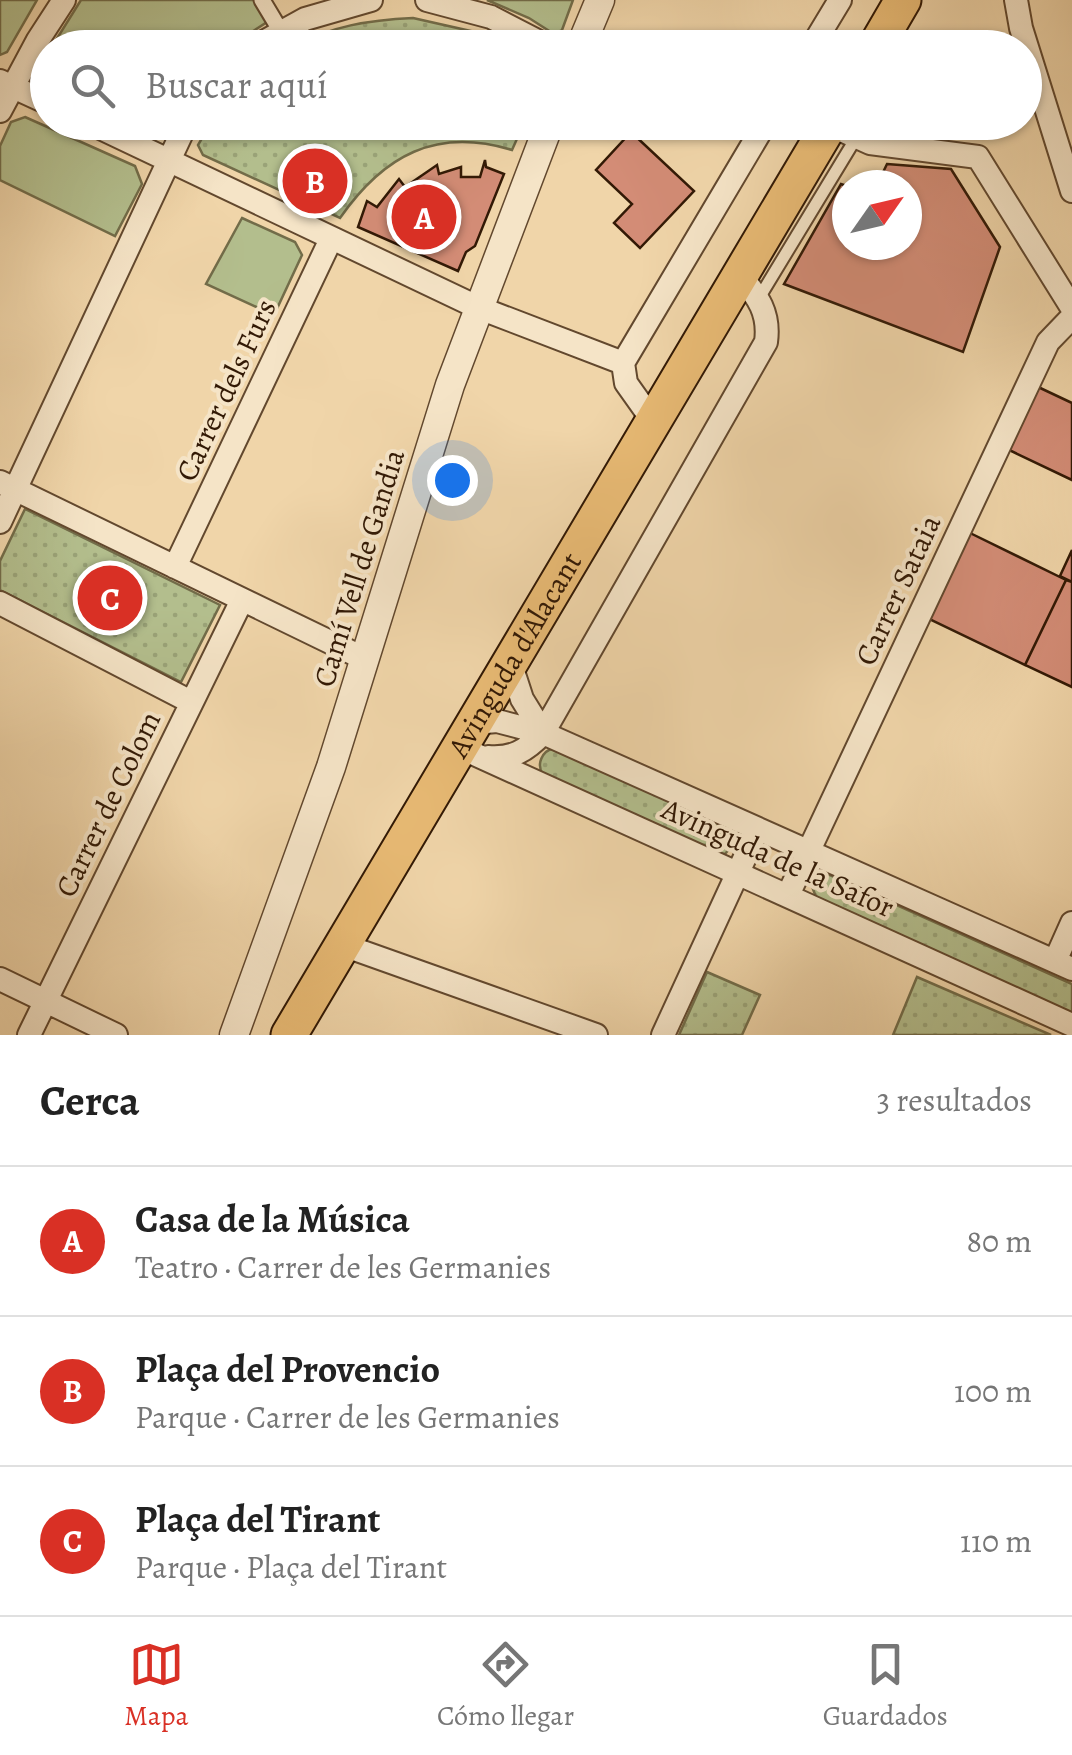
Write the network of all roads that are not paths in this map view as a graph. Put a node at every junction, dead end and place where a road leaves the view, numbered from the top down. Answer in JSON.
{"nodes":[{"id":1,"x":64,"y":0,"type":"edge"},
{"id":2,"x":262,"y":0,"type":"edge"},
{"id":3,"x":371,"y":0,"type":"edge"},
{"id":4,"x":427,"y":0,"type":"edge"},
{"id":5,"x":600,"y":0,"type":"edge"},
{"id":6,"x":840,"y":0,"type":"edge"},
{"id":7,"x":1016,"y":0,"type":"edge"},
{"id":8,"x":330,"y":4,"type":"edge"},
{"id":9,"x":43,"y":30,"type":"edge"},
{"id":10,"x":280,"y":30,"type":"joint"},
{"id":11,"x":516,"y":30,"type":"edge"},
{"id":12,"x":588,"y":30,"type":"edge"},
{"id":13,"x":822,"y":30,"type":"edge"},
{"id":14,"x":1022,"y":30,"type":"edge"},
{"id":15,"x":30,"y":49,"type":"edge"},
{"id":16,"x":6,"y":83,"type":"edge"},
{"id":17,"x":1042,"y":84,"type":"edge"},
{"id":18,"x":30,"y":94,"type":"edge"},
{"id":19,"x":0,"y":111,"type":"edge"},
{"id":20,"x":125,"y":140,"type":"edge"},
{"id":21,"x":179,"y":140,"type":"edge"},
{"id":22,"x":543,"y":140,"type":"edge"},
{"id":23,"x":755,"y":140,"type":"edge"},
{"id":24,"x":832,"y":140,"type":"edge"},
{"id":25,"x":864,"y":140,"type":"edge"},
{"id":26,"x":1064,"y":143,"type":"edge"},
{"id":27,"x":169,"y":161,"type":"junction"},
{"id":28,"x":1072,"y":191,"type":"edge"},
{"id":29,"x":331,"y":239,"type":"junction"},
{"id":30,"x":750,"y":286,"type":"junction"},
{"id":31,"x":478,"y":307,"type":"junction"},
{"id":32,"x":1072,"y":308,"type":"edge"},
{"id":33,"x":1072,"y":317,"type":"edge"},
{"id":34,"x":622,"y":363,"type":"junction"},
{"id":35,"x":652,"y":420,"type":"junction"},
{"id":36,"x":8,"y":486,"type":"edge"},
{"id":37,"x":0,"y":522,"type":"edge"},
{"id":38,"x":175,"y":568,"type":"junction"},
{"id":39,"x":242,"y":600,"type":"junction"},
{"id":40,"x":0,"y":603,"type":"edge"},
{"id":41,"x":365,"y":660,"type":"junction"},
{"id":42,"x":510,"y":662,"type":"junction"},
{"id":43,"x":192,"y":702,"type":"junction"},
{"id":44,"x":543,"y":733,"type":"junction"},
{"id":45,"x":471,"y":742,"type":"junction"},
{"id":46,"x":758,"y":829,"type":"junction"},
{"id":47,"x":808,"y":851,"type":"junction"},
{"id":48,"x":737,"y":872,"type":"junction"},
{"id":49,"x":788,"y":896,"type":"junction"},
{"id":50,"x":1072,"y":923,"type":"edge"},
{"id":51,"x":343,"y":944,"type":"junction"},
{"id":52,"x":1064,"y":965,"type":"edge"},
{"id":53,"x":0,"y":978,"type":"edge"},
{"id":54,"x":46,"y":1001,"type":"junction"},
{"id":55,"x":1072,"y":1025,"type":"edge"},
{"id":56,"x":29,"y":1035,"type":"edge"},
{"id":57,"x":116,"y":1035,"type":"edge"},
{"id":58,"x":234,"y":1035,"type":"edge"},
{"id":59,"x":289,"y":1035,"type":"edge"},
{"id":60,"x":596,"y":1035,"type":"edge"},
{"id":61,"x":663,"y":1035,"type":"edge"}],
"edges":[{"from":1,"to":9,"type":"street"},
{"from":2,"to":10,"type":"street"},
{"from":3,"to":8,"type":"street"},
{"from":4,"to":11,"type":"street"},
{"from":5,"to":12,"type":"street"},
{"from":6,"to":13,"type":"street"},
{"from":7,"to":14,"type":"street"},
{"from":8,"to":10,"type":"street"},
{"from":15,"to":16,"type":"street"},
{"from":16,"to":18,"type":"street"},
{"from":16,"to":19,"type":"street"},
{"from":17,"to":26,"type":"street"},
{"from":20,"to":27,"type":"street"},
{"from":21,"to":27,"type":"street"},
{"from":22,"to":31,"type":"street","name":"Camí Vell de Gandia"},
{"from":23,"to":34,"type":"street"},
{"from":24,"to":30,"type":"highway","name":"Avinguda d'Alacant"},
{"from":25,"to":32,"type":"street"},
{"from":26,"to":28,"type":"street"},
{"from":27,"to":29,"type":"street"},
{"from":27,"to":36,"type":"street"},
{"from":29,"to":31,"type":"street"},
{"from":29,"to":38,"type":"street","name":"Carrer dels Furs"},
{"from":30,"to":35,"type":"highway","name":"Avinguda d'Alacant"},
{"from":30,"to":44,"type":"street","name":"Avinguda d'Alacant"},
{"from":31,"to":34,"type":"street"},
{"from":31,"to":41,"type":"street","name":"Camí Vell de Gandia"},
{"from":33,"to":47,"type":"street","name":"Carrer Sataia"},
{"from":34,"to":35,"type":"street"},
{"from":35,"to":42,"type":"highway","name":"Avinguda d'Alacant"},
{"from":36,"to":37,"type":"street"},
{"from":36,"to":38,"type":"street"},
{"from":38,"to":39,"type":"street"},
{"from":39,"to":41,"type":"street"},
{"from":39,"to":43,"type":"street","name":"Carrer de Colom"},
{"from":40,"to":43,"type":"street"},
{"from":41,"to":58,"type":"street","name":"Camí Vell de Gandia"},
{"from":42,"to":44,"type":"street"},
{"from":42,"to":45,"type":"highway","name":"Avinguda d'Alacant"},
{"from":43,"to":54,"type":"street","name":"Carrer de Colom"},
{"from":44,"to":45,"type":"street","name":"Avinguda de la Safor"},
{"from":44,"to":45,"type":"street","name":"Avinguda d'Alacant"},
{"from":44,"to":46,"type":"street","name":"Avinguda de la Safor"},
{"from":45,"to":48,"type":"street","name":"Avinguda de la Safor"},
{"from":45,"to":51,"type":"highway","name":"Avinguda d'Alacant"},
{"from":46,"to":47,"type":"street","name":"Avinguda de la Safor"},
{"from":46,"to":48,"type":"street"},
{"from":47,"to":49,"type":"street","name":"Carrer Sataia"},
{"from":47,"to":52,"type":"street","name":"Avinguda de la Safor"},
{"from":48,"to":49,"type":"street","name":"Avinguda de la Safor"},
{"from":48,"to":61,"type":"street"},
{"from":49,"to":55,"type":"street","name":"Avinguda de la Safor"},
{"from":50,"to":52,"type":"street"},
{"from":51,"to":59,"type":"highway","name":"Avinguda d'Alacant"},
{"from":51,"to":60,"type":"street"},
{"from":53,"to":54,"type":"street"},
{"from":54,"to":56,"type":"street","name":"Carrer de Colom"},
{"from":54,"to":57,"type":"street"}]}
